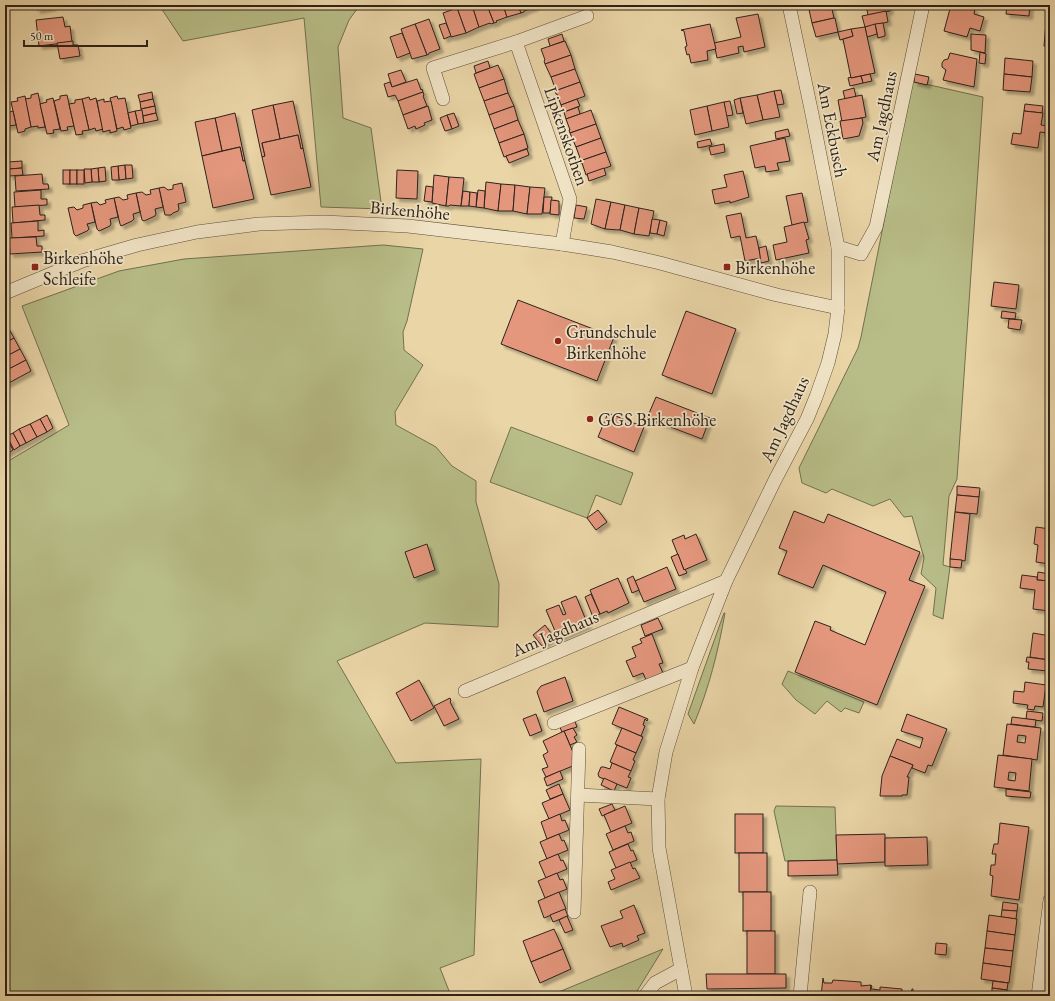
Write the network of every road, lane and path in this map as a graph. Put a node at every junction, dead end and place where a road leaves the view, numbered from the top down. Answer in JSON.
{"nodes":[{"id":1,"x":789,"y":5,"type":"edge"},
{"id":2,"x":923,"y":5,"type":"edge"},
{"id":3,"x":587,"y":16,"type":"dead end"},
{"id":4,"x":516,"y":42,"type":"junction"},
{"id":5,"x":443,"y":98,"type":"dead end"},
{"id":6,"x":562,"y":244,"type":"junction"},
{"id":7,"x":838,"y":247,"type":"junction"},
{"id":8,"x":839,"y":262,"type":"joint"},
{"id":9,"x":5,"y":294,"type":"edge"},
{"id":10,"x":838,"y":308,"type":"junction"},
{"id":11,"x":726,"y":581,"type":"junction"},
{"id":12,"x":692,"y":668,"type":"junction"},
{"id":13,"x":465,"y":691,"type":"dead end"},
{"id":14,"x":554,"y":723,"type":"dead end"},
{"id":15,"x":580,"y":748,"type":"dead end"},
{"id":16,"x":578,"y":795,"type":"junction"},
{"id":17,"x":658,"y":799,"type":"junction"},
{"id":18,"x":810,"y":892,"type":"dead end"},
{"id":19,"x":1050,"y":900,"type":"edge"},
{"id":20,"x":574,"y":912,"type":"dead end"},
{"id":21,"x":681,"y":969,"type":"junction"},
{"id":22,"x":645,"y":996,"type":"edge"},
{"id":23,"x":686,"y":996,"type":"edge"},
{"id":24,"x":800,"y":996,"type":"edge"},
{"id":25,"x":1038,"y":996,"type":"edge"}],
"edges":[{"from":1,"to":7,"type":"street","name":"Am Eckbusch"},
{"from":2,"to":7,"type":"street","name":"Am Jagdhaus"},
{"from":3,"to":4,"type":"street"},
{"from":4,"to":5,"type":"street"},
{"from":4,"to":6,"type":"street","name":"Lipkenskothen"},
{"from":6,"to":9,"type":"street","name":"Birkenhöhe"},
{"from":6,"to":10,"type":"street","name":"Birkenhöhe"},
{"from":7,"to":8,"type":"street","name":"Am Eckbusch"},
{"from":8,"to":10,"type":"street","name":"Am Jagdhaus"},
{"from":10,"to":11,"type":"street","name":"Am Jagdhaus"},
{"from":11,"to":12,"type":"street","name":"Am Jagdhaus"},
{"from":11,"to":13,"type":"street","name":"Am Jagdhaus"},
{"from":12,"to":14,"type":"street"},
{"from":12,"to":17,"type":"street","name":"Am Jagdhaus"},
{"from":15,"to":16,"type":"street"},
{"from":16,"to":17,"type":"street"},
{"from":16,"to":20,"type":"street"},
{"from":17,"to":21,"type":"street","name":"Am Jagdhaus"},
{"from":18,"to":24,"type":"street"},
{"from":19,"to":25,"type":"street"},
{"from":21,"to":22,"type":"street"},
{"from":21,"to":23,"type":"street","name":"Am Jagdhaus"}]}
